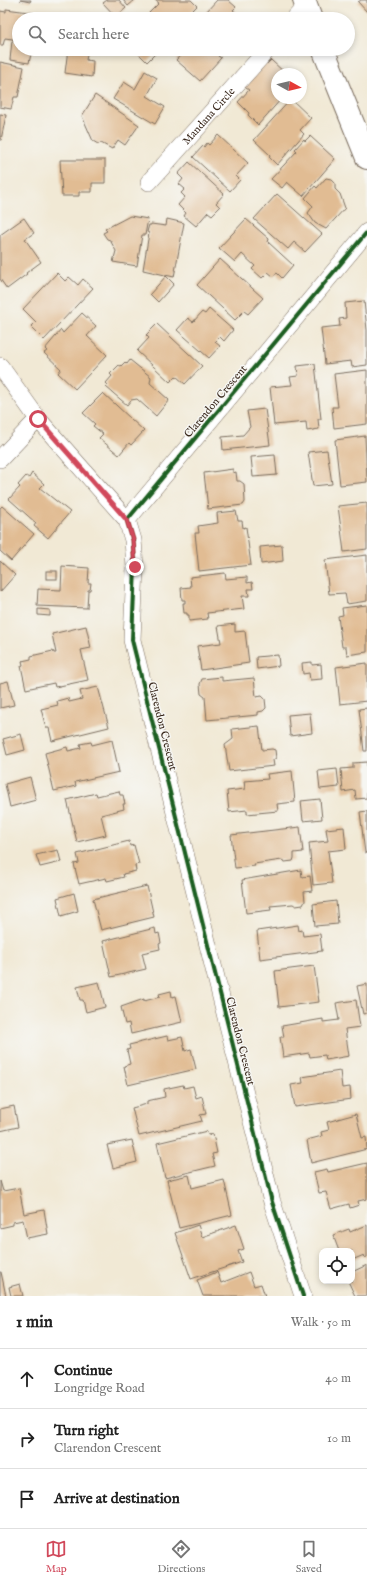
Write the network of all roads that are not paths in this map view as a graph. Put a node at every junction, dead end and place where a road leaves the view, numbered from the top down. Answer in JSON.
{"nodes":[{"id":1,"x":262,"y":56,"type":"edge"},
{"id":2,"x":326,"y":56,"type":"edge"},
{"id":3,"x":367,"y":158,"type":"edge"},
{"id":4,"x":150,"y":182,"type":"dead end"},
{"id":5,"x":367,"y":232,"type":"edge"},
{"id":6,"x":0,"y":366,"type":"edge"},
{"id":7,"x":38,"y":419,"type":"junction"},
{"id":8,"x":0,"y":459,"type":"edge"},
{"id":9,"x":127,"y":520,"type":"junction"},
{"id":10,"x":303,"y":1296,"type":"edge"}],
"edges":[{"from":1,"to":4,"type":"street","name":"Mandana Circle"},
{"from":2,"to":3,"type":"street"},
{"from":5,"to":9,"type":"street","name":"Clarendon Crescent"},
{"from":6,"to":7,"type":"street"},
{"from":7,"to":8,"type":"street"},
{"from":7,"to":9,"type":"street"},
{"from":9,"to":10,"type":"street","name":"Clarendon Crescent"}]}
